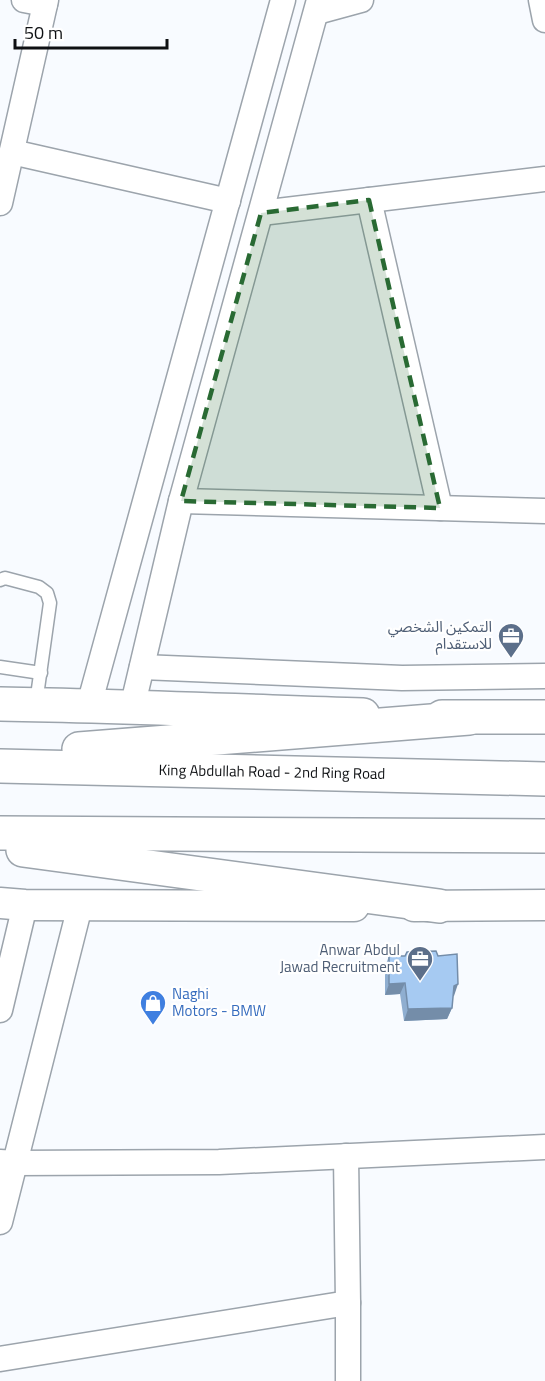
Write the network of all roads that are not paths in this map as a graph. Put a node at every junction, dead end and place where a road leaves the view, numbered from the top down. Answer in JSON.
{"nodes":[{"id":1,"x":282,"y":0,"type":"edge"},
{"id":2,"x":361,"y":0,"type":"edge"},
{"id":3,"x":541,"y":0,"type":"edge"},
{"id":4,"x":38,"y":1,"type":"edge"},
{"id":5,"x":318,"y":6,"type":"edge"},
{"id":6,"x":545,"y":20,"type":"edge"},
{"id":7,"x":12,"y":152,"type":"junction"},
{"id":8,"x":545,"y":179,"type":"edge"},
{"id":9,"x":369,"y":200,"type":"junction"},
{"id":10,"x":228,"y":201,"type":"junction"},
{"id":11,"x":0,"y":203,"type":"edge"},
{"id":12,"x":261,"y":213,"type":"junction"},
{"id":13,"x":181,"y":501,"type":"junction"},
{"id":14,"x":440,"y":508,"type":"junction"},
{"id":15,"x":545,"y":511,"type":"edge"},
{"id":16,"x":0,"y":579,"type":"edge"},
{"id":17,"x":0,"y":667,"type":"edge"},
{"id":18,"x":142,"y":667,"type":"junction"},
{"id":19,"x":41,"y":673,"type":"junction"},
{"id":20,"x":545,"y":676,"type":"edge"},
{"id":21,"x":0,"y":704,"type":"edge"},
{"id":22,"x":36,"y":704,"type":"junction"},
{"id":23,"x":89,"y":705,"type":"junction"},
{"id":24,"x":132,"y":708,"type":"junction"},
{"id":25,"x":545,"y":717,"type":"edge"},
{"id":26,"x":469,"y":718,"type":"junction"},
{"id":27,"x":0,"y":756,"type":"edge"},
{"id":28,"x":0,"y":766,"type":"edge"},
{"id":29,"x":545,"y":779,"type":"edge"},
{"id":30,"x":0,"y":833,"type":"edge"},
{"id":31,"x":545,"y":836,"type":"edge"},
{"id":32,"x":0,"y":847,"type":"edge"},
{"id":33,"x":12,"y":904,"type":"edge"},
{"id":34,"x":545,"y":905,"type":"edge"},
{"id":35,"x":80,"y":906,"type":"junction"},
{"id":36,"x":439,"y":906,"type":"junction"},
{"id":37,"x":0,"y":1010,"type":"edge"},
{"id":38,"x":545,"y":1147,"type":"edge"},
{"id":39,"x":346,"y":1156,"type":"junction"},
{"id":40,"x":7,"y":1163,"type":"edge"},
{"id":41,"x":0,"y":1222,"type":"edge"},
{"id":42,"x":348,"y":1303,"type":"junction"},
{"id":43,"x":0,"y":1359,"type":"edge"},
{"id":44,"x":348,"y":1381,"type":"edge"}],
"edges":[{"from":1,"to":10,"type":"street"},
{"from":2,"to":5,"type":"street"},
{"from":3,"to":6,"type":"street"},
{"from":4,"to":7,"type":"street"},
{"from":5,"to":12,"type":"street"},
{"from":7,"to":10,"type":"street"},
{"from":7,"to":11,"type":"street"},
{"from":8,"to":9,"type":"street"},
{"from":9,"to":12,"type":"street"},
{"from":9,"to":14,"type":"street"},
{"from":10,"to":23,"type":"street"},
{"from":12,"to":13,"type":"street"},
{"from":13,"to":14,"type":"street"},
{"from":13,"to":18,"type":"street"},
{"from":14,"to":15,"type":"street"},
{"from":16,"to":19,"type":"lane"},
{"from":17,"to":19,"type":"lane"},
{"from":18,"to":20,"type":"street"},
{"from":18,"to":24,"type":"street"},
{"from":19,"to":22,"type":"lane"},
{"from":21,"to":22,"type":"main road"},
{"from":22,"to":23,"type":"main road"},
{"from":23,"to":24,"type":"main road"},
{"from":24,"to":26,"type":"main road"},
{"from":25,"to":26,"type":"main road"},
{"from":26,"to":27,"type":"main road"},
{"from":28,"to":29,"type":"main road","name":"King Abdullah Road - 2nd Ring Road"},
{"from":30,"to":31,"type":"main road"},
{"from":32,"to":36,"type":"main road"},
{"from":33,"to":35,"type":"street"},
{"from":33,"to":37,"type":"street"},
{"from":34,"to":36,"type":"street"},
{"from":35,"to":36,"type":"street"},
{"from":35,"to":40,"type":"street"},
{"from":38,"to":39,"type":"street"},
{"from":39,"to":40,"type":"street"},
{"from":39,"to":42,"type":"street"},
{"from":40,"to":41,"type":"street"},
{"from":42,"to":43,"type":"street"},
{"from":42,"to":44,"type":"street"}]}
